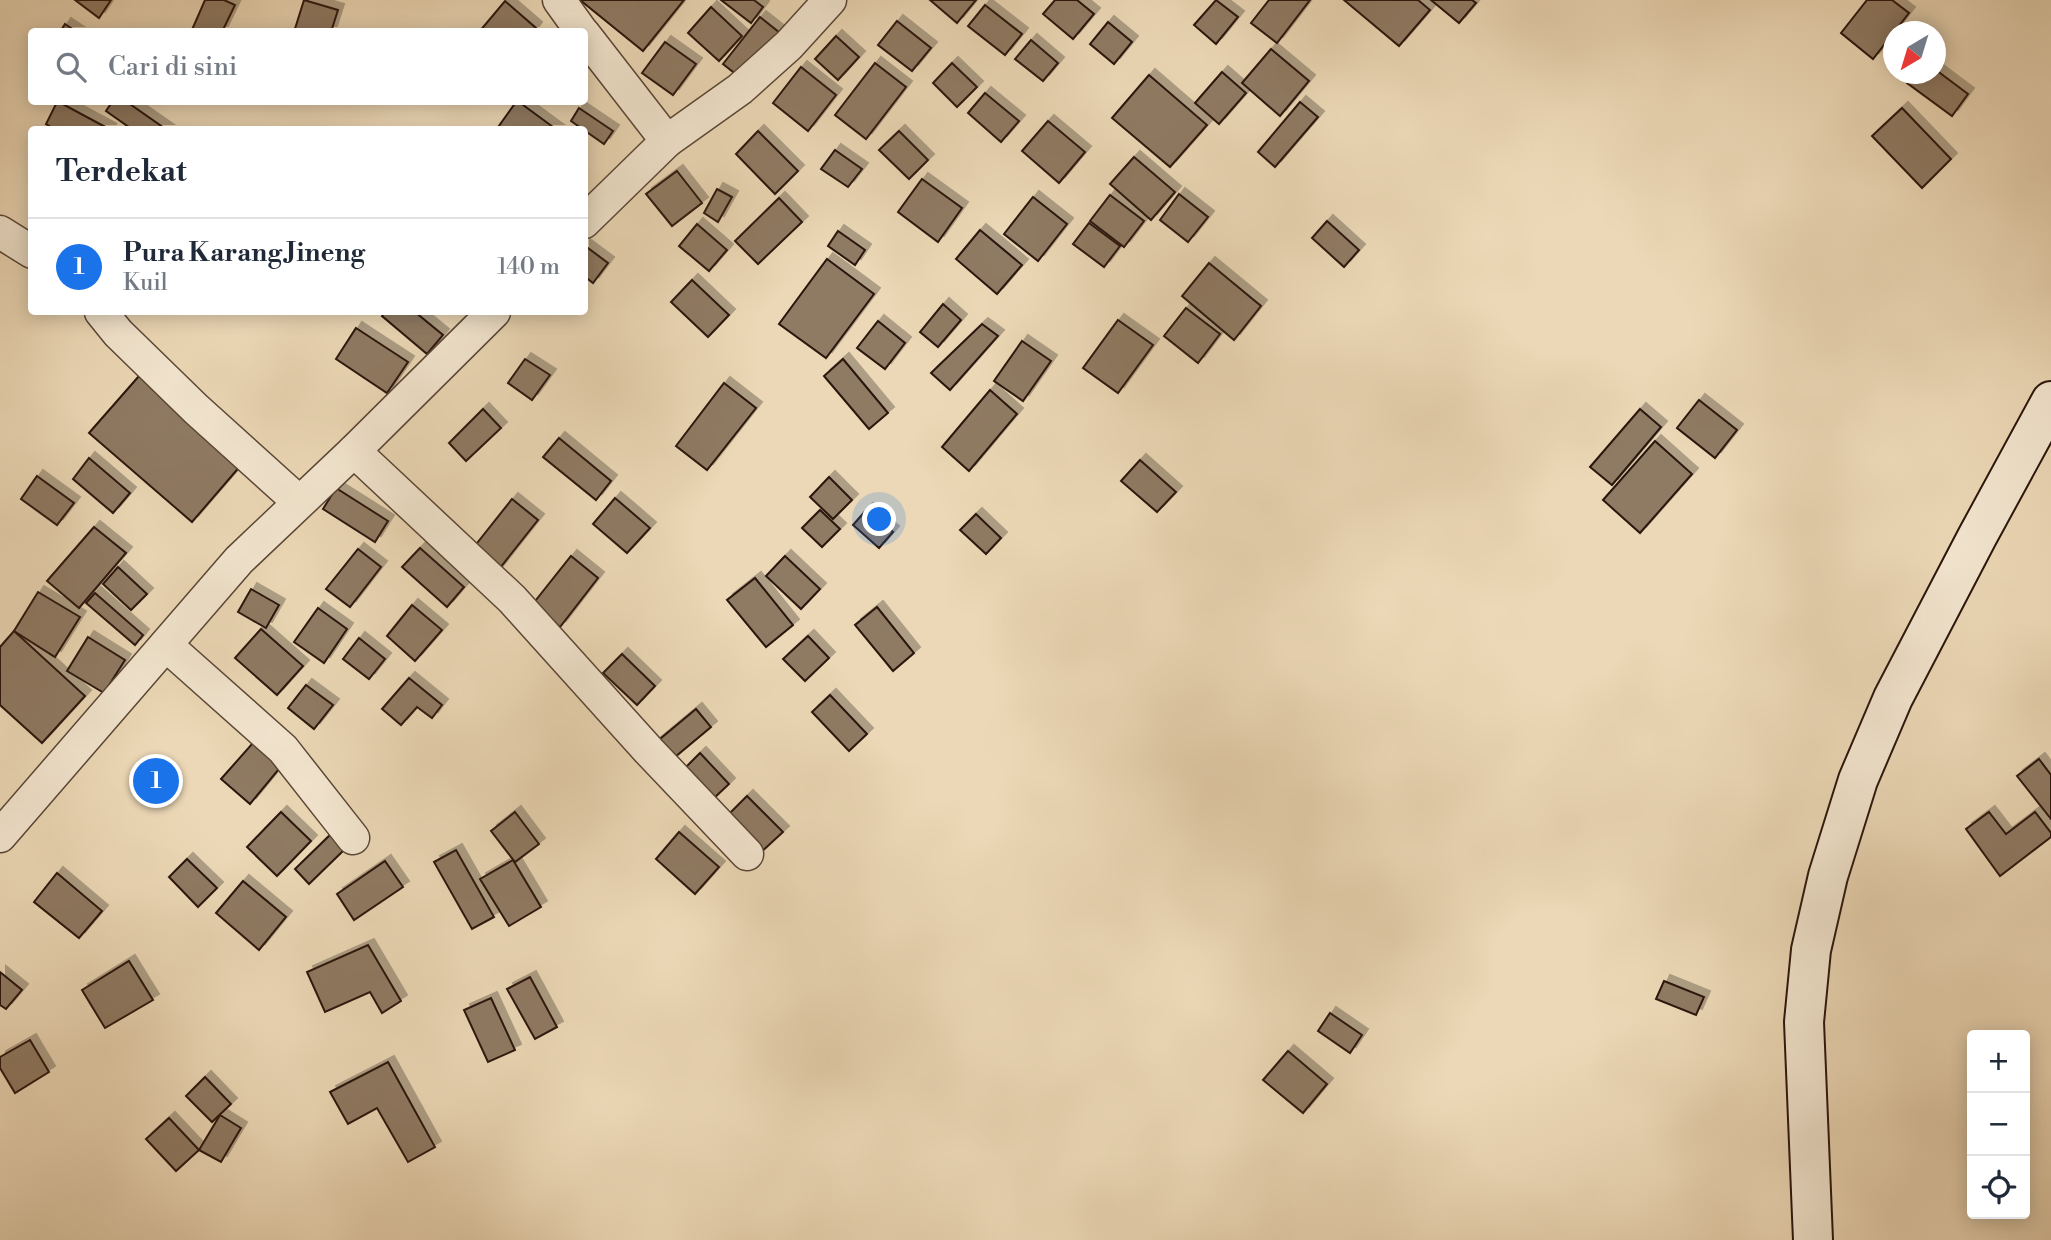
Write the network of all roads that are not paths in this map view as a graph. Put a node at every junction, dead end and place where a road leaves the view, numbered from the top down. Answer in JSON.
{"nodes":[{"id":1,"x":559,"y":0,"type":"edge"},
{"id":2,"x":830,"y":0,"type":"edge"},
{"id":3,"x":579,"y":28,"type":"edge"},
{"id":4,"x":588,"y":39,"type":"edge"},
{"id":5,"x":667,"y":141,"type":"junction"},
{"id":6,"x":588,"y":218,"type":"edge"},
{"id":7,"x":0,"y":232,"type":"edge"},
{"id":8,"x":28,"y":250,"type":"edge"},
{"id":9,"x":103,"y":315,"type":"edge"},
{"id":10,"x":492,"y":315,"type":"edge"},
{"id":11,"x":2051,"y":401,"type":"edge"},
{"id":12,"x":354,"y":451,"type":"junction"},
{"id":13,"x":299,"y":502,"type":"junction"},
{"id":14,"x":166,"y":645,"type":"junction"},
{"id":15,"x":0,"y":836,"type":"edge"},
{"id":16,"x":353,"y":838,"type":"dead end"},
{"id":17,"x":747,"y":854,"type":"dead end"},
{"id":18,"x":1813,"y":1240,"type":"edge"}],
"edges":[{"from":1,"to":3,"type":"street"},
{"from":2,"to":5,"type":"street"},
{"from":4,"to":5,"type":"street"},
{"from":5,"to":6,"type":"street"},
{"from":7,"to":8,"type":"street"},
{"from":9,"to":13,"type":"street"},
{"from":10,"to":12,"type":"street"},
{"from":11,"to":18,"type":"street"},
{"from":12,"to":13,"type":"street"},
{"from":12,"to":17,"type":"street"},
{"from":13,"to":14,"type":"street"},
{"from":14,"to":15,"type":"street"},
{"from":14,"to":16,"type":"street"}]}
